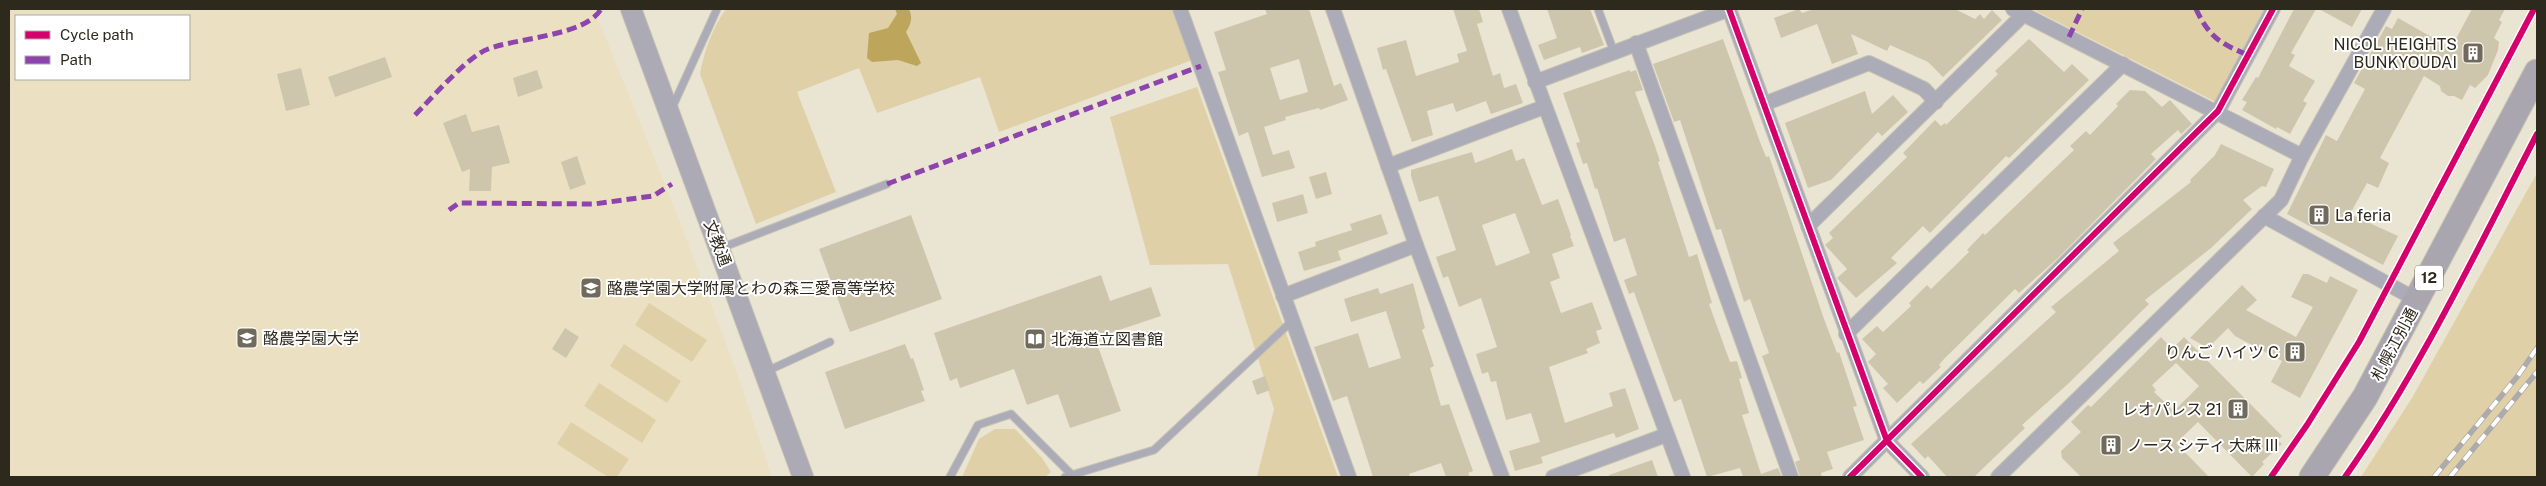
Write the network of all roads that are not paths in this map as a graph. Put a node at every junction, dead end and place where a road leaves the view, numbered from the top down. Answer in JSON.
{"nodes":[{"id":1,"x":631,"y":9,"type":"edge"},
{"id":2,"x":717,"y":9,"type":"edge"},
{"id":3,"x":1180,"y":9,"type":"edge"},
{"id":4,"x":1333,"y":9,"type":"edge"},
{"id":5,"x":1509,"y":9,"type":"edge"},
{"id":6,"x":1598,"y":9,"type":"edge"},
{"id":7,"x":1730,"y":9,"type":"edge"},
{"id":8,"x":2272,"y":9,"type":"edge"},
{"id":9,"x":2384,"y":9,"type":"edge"},
{"id":10,"x":2018,"y":11,"type":"edge"},
{"id":11,"x":1636,"y":43,"type":"junction"},
{"id":12,"x":1614,"y":52,"type":"junction"},
{"id":13,"x":2122,"y":64,"type":"junction"},
{"id":14,"x":2537,"y":72,"type":"edge"},
{"id":15,"x":1535,"y":82,"type":"junction"},
{"id":16,"x":1936,"y":102,"type":"junction"},
{"id":17,"x":1764,"y":104,"type":"junction"},
{"id":18,"x":1544,"y":107,"type":"junction"},
{"id":19,"x":2218,"y":112,"type":"junction"},
{"id":20,"x":668,"y":115,"type":"junction"},
{"id":21,"x":2302,"y":156,"type":"junction"},
{"id":22,"x":1388,"y":166,"type":"junction"},
{"id":23,"x":887,"y":184,"type":"dead end"},
{"id":24,"x":2264,"y":216,"type":"junction"},
{"id":25,"x":1808,"y":226,"type":"junction"},
{"id":26,"x":1416,"y":246,"type":"junction"},
{"id":27,"x":720,"y":248,"type":"junction"},
{"id":28,"x":1283,"y":296,"type":"junction"},
{"id":29,"x":2417,"y":300,"type":"junction"},
{"id":30,"x":1292,"y":321,"type":"junction"},
{"id":31,"x":1846,"y":334,"type":"junction"},
{"id":32,"x":830,"y":342,"type":"dead end"},
{"id":33,"x":765,"y":372,"type":"junction"},
{"id":34,"x":1666,"y":435,"type":"junction"},
{"id":35,"x":1887,"y":440,"type":"junction"},
{"id":36,"x":1068,"y":476,"type":"edge"},
{"id":37,"x":803,"y":477,"type":"edge"},
{"id":38,"x":950,"y":477,"type":"edge"},
{"id":39,"x":1349,"y":477,"type":"edge"},
{"id":40,"x":1502,"y":477,"type":"edge"},
{"id":41,"x":1553,"y":477,"type":"edge"},
{"id":42,"x":1683,"y":477,"type":"edge"},
{"id":43,"x":1791,"y":477,"type":"edge"},
{"id":44,"x":1850,"y":477,"type":"edge"},
{"id":45,"x":1922,"y":477,"type":"edge"},
{"id":46,"x":1998,"y":477,"type":"edge"},
{"id":47,"x":2312,"y":477,"type":"edge"}],
"edges":[{"from":1,"to":20,"type":"street","name":"文教通"},
{"from":2,"to":20,"type":"lane"},
{"from":3,"to":28,"type":"street"},
{"from":4,"to":22,"type":"street"},
{"from":5,"to":15,"type":"street"},
{"from":6,"to":12,"type":"lane"},
{"from":7,"to":11,"type":"street"},
{"from":7,"to":17,"type":"street"},
{"from":8,"to":19,"type":"street"},
{"from":9,"to":21,"type":"street"},
{"from":10,"to":13,"type":"street"},
{"from":10,"to":16,"type":"street"},
{"from":11,"to":12,"type":"street"},
{"from":11,"to":43,"type":"street"},
{"from":12,"to":15,"type":"street"},
{"from":13,"to":19,"type":"street"},
{"from":13,"to":31,"type":"street"},
{"from":14,"to":29,"type":"highway","name":"札幌江別通","number":"12"},
{"from":15,"to":18,"type":"street"},
{"from":16,"to":17,"type":"street"},
{"from":16,"to":25,"type":"street"},
{"from":17,"to":25,"type":"street"},
{"from":18,"to":22,"type":"street"},
{"from":18,"to":34,"type":"street"},
{"from":19,"to":21,"type":"street"},
{"from":19,"to":35,"type":"street"},
{"from":20,"to":27,"type":"street","name":"文教通"},
{"from":21,"to":24,"type":"street"},
{"from":22,"to":26,"type":"street"},
{"from":23,"to":27,"type":"lane"},
{"from":24,"to":29,"type":"street"},
{"from":24,"to":46,"type":"street"},
{"from":25,"to":31,"type":"street"},
{"from":26,"to":28,"type":"street"},
{"from":26,"to":40,"type":"street"},
{"from":27,"to":33,"type":"street","name":"文教通"},
{"from":28,"to":30,"type":"street"},
{"from":29,"to":47,"type":"highway","name":"札幌江別通","number":"12"},
{"from":30,"to":36,"type":"lane"},
{"from":30,"to":39,"type":"street"},
{"from":31,"to":35,"type":"street"},
{"from":32,"to":33,"type":"lane"},
{"from":33,"to":37,"type":"street","name":"文教通"},
{"from":34,"to":41,"type":"street"},
{"from":34,"to":42,"type":"street"},
{"from":35,"to":44,"type":"street"},
{"from":35,"to":45,"type":"street"},
{"from":36,"to":38,"type":"lane"}]}
